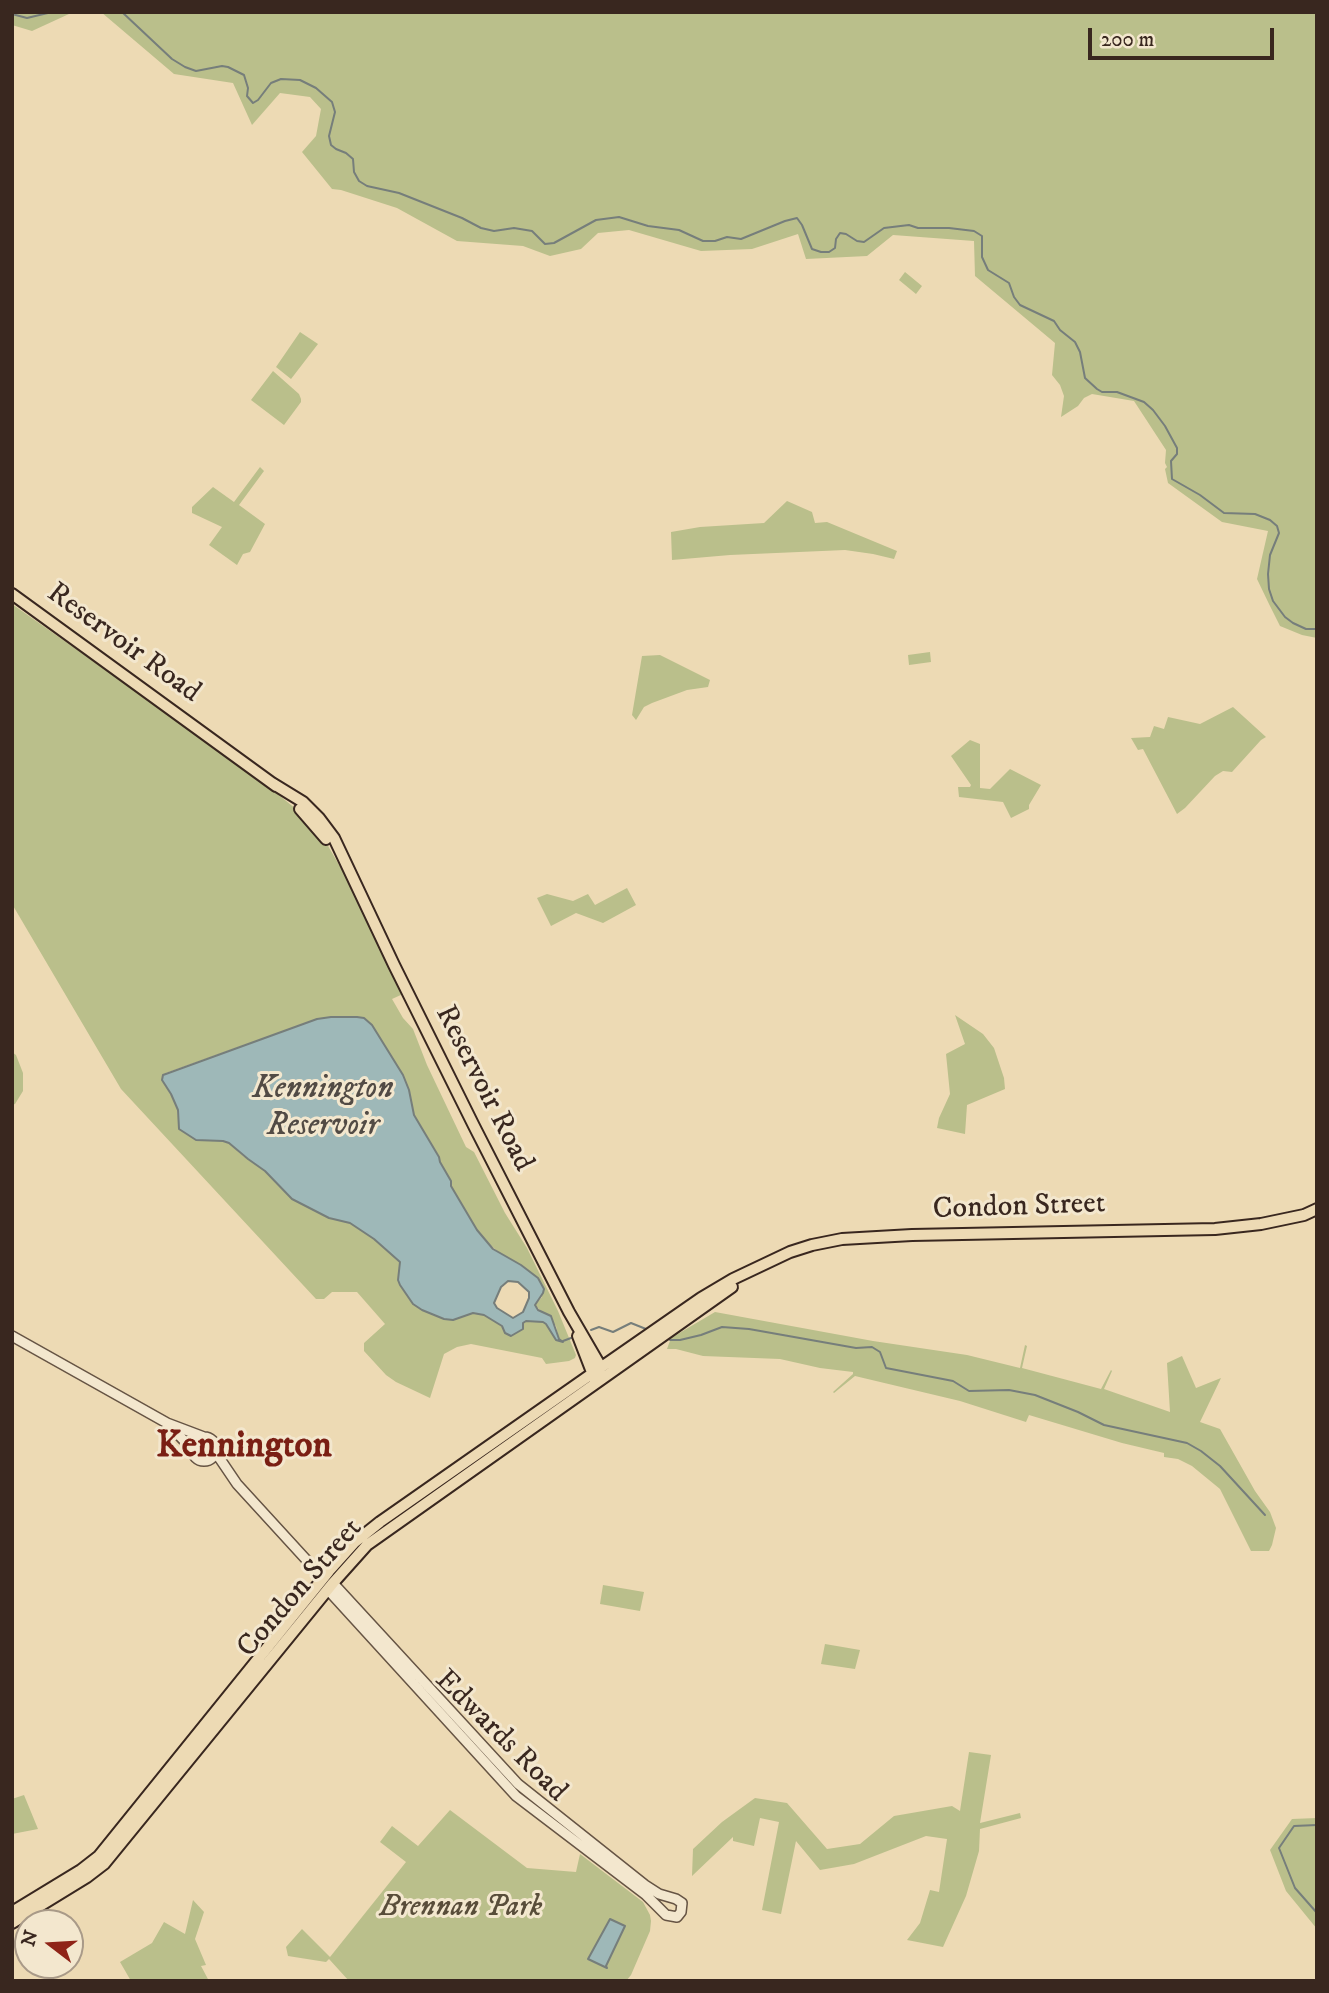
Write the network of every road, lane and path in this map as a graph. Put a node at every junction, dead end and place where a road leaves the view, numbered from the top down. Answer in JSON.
{"nodes":[{"id":1,"x":12,"y":594,"type":"edge"},
{"id":2,"x":1317,"y":1204,"type":"edge"},
{"id":3,"x":1317,"y":1209,"type":"edge"},
{"id":4,"x":1270,"y":1222,"type":"junction"},
{"id":5,"x":12,"y":1338,"type":"edge"},
{"id":6,"x":596,"y":1374,"type":"junction"},
{"id":7,"x":167,"y":1423,"type":"junction"},
{"id":8,"x":204,"y":1437,"type":"junction"},
{"id":9,"x":192,"y":1449,"type":"junction"},
{"id":10,"x":216,"y":1452,"type":"junction"},
{"id":11,"x":204,"y":1461,"type":"junction"},
{"id":12,"x":237,"y":1484,"type":"junction"},
{"id":13,"x":328,"y":1584,"type":"junction"},
{"id":14,"x":317,"y":1602,"type":"junction"},
{"id":15,"x":348,"y":1612,"type":"junction"},
{"id":16,"x":265,"y":1667,"type":"junction"},
{"id":17,"x":239,"y":1683,"type":"junction"},
{"id":18,"x":153,"y":1798,"type":"junction"},
{"id":19,"x":671,"y":1898,"type":"junction"},
{"id":20,"x":662,"y":1910,"type":"junction"},
{"id":21,"x":12,"y":1912,"type":"edge"},
{"id":22,"x":12,"y":1923,"type":"edge"}],
"edges":[{"from":1,"to":6,"type":"main road","name":"Reservoir Road"},
{"from":2,"to":4,"type":"main road","name":"Condon Street"},
{"from":3,"to":4,"type":"main road","name":"Condon Street"},
{"from":4,"to":6,"type":"main road","name":"Condon Street"},
{"from":5,"to":7,"type":"street"},
{"from":6,"to":13,"type":"main road","name":"Condon Street"},
{"from":7,"to":8,"type":"street"},
{"from":7,"to":9,"type":"street"},
{"from":8,"to":9,"type":"street"},
{"from":8,"to":10,"type":"street"},
{"from":9,"to":11,"type":"street"},
{"from":10,"to":11,"type":"street"},
{"from":10,"to":12,"type":"street","name":"Edwards Road"},
{"from":11,"to":12,"type":"street","name":"Edwards Road"},
{"from":12,"to":13,"type":"street","name":"Edwards Road"},
{"from":13,"to":14,"type":"main road","name":"Condon Street"},
{"from":13,"to":15,"type":"street","name":"Edwards Road"},
{"from":13,"to":17,"type":"main road","name":"Condon Street"},
{"from":13,"to":19,"type":"street","name":"Edwards Road"},
{"from":14,"to":15,"type":"street"},
{"from":14,"to":16,"type":"main road","name":"Condon Street"},
{"from":15,"to":20,"type":"street","name":"Edwards Road"},
{"from":16,"to":17,"type":"main road"},
{"from":16,"to":18,"type":"main road","name":"Condon Street"},
{"from":17,"to":18,"type":"main road","name":"Condon Street"},
{"from":18,"to":21,"type":"main road","name":"Condon Street"},
{"from":18,"to":22,"type":"main road","name":"Condon Street"},
{"from":19,"to":20,"type":"street"},
{"from":19,"to":20,"type":"street"}]}
